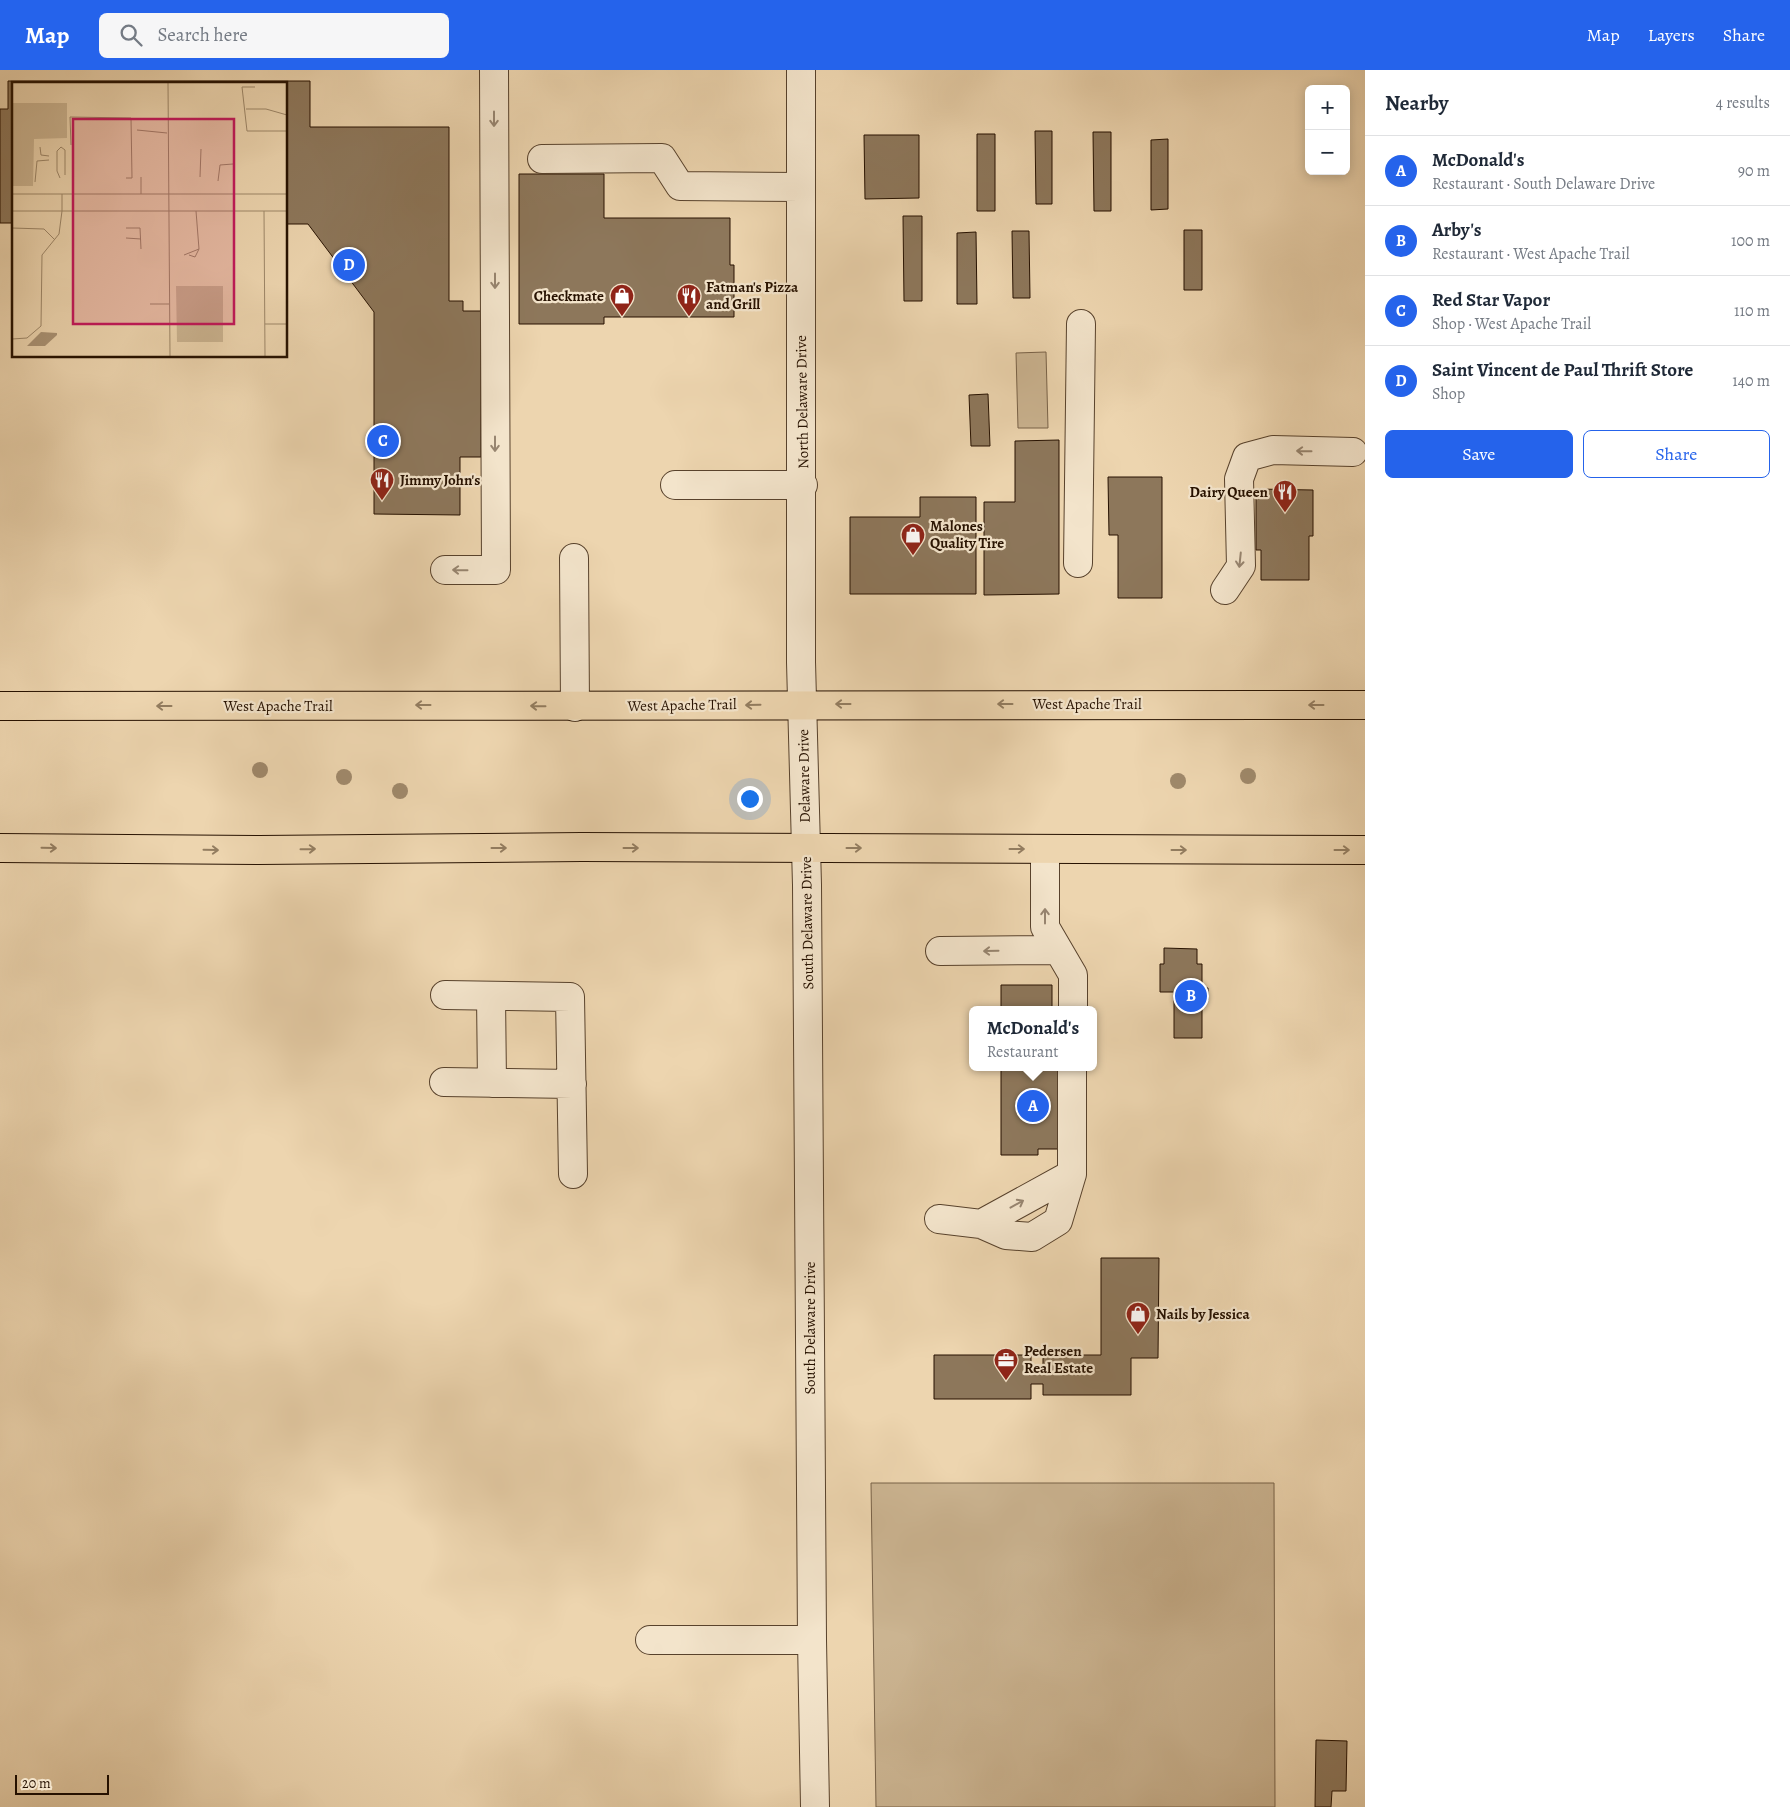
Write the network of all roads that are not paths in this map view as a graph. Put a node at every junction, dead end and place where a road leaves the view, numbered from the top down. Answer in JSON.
{"nodes":[{"id":1,"x":494,"y":70,"type":"edge"},
{"id":2,"x":801,"y":70,"type":"edge"},
{"id":3,"x":542,"y":160,"type":"dead end"},
{"id":4,"x":800,"y":187,"type":"junction"},
{"id":5,"x":1082,"y":324,"type":"dead end"},
{"id":6,"x":1353,"y":452,"type":"dead end"},
{"id":7,"x":675,"y":485,"type":"dead end"},
{"id":8,"x":803,"y":485,"type":"junction"},
{"id":9,"x":574,"y":558,"type":"dead end"},
{"id":10,"x":1078,"y":563,"type":"dead end"},
{"id":11,"x":445,"y":570,"type":"dead end"},
{"id":12,"x":1226,"y":590,"type":"dead end"},
{"id":13,"x":802,"y":704,"type":"junction"},
{"id":14,"x":1365,"y":705,"type":"edge"},
{"id":15,"x":0,"y":706,"type":"edge"},
{"id":16,"x":575,"y":707,"type":"junction"},
{"id":17,"x":0,"y":848,"type":"edge"},
{"id":18,"x":806,"y":848,"type":"junction"},
{"id":19,"x":1045,"y":849,"type":"junction"},
{"id":20,"x":1365,"y":850,"type":"edge"},
{"id":21,"x":1058,"y":950,"type":"junction"},
{"id":22,"x":940,"y":951,"type":"dead end"},
{"id":23,"x":445,"y":995,"type":"dead end"},
{"id":24,"x":491,"y":996,"type":"junction"},
{"id":25,"x":1073,"y":1006,"type":"edge"},
{"id":26,"x":1072,"y":1071,"type":"edge"},
{"id":27,"x":444,"y":1082,"type":"dead end"},
{"id":28,"x":492,"y":1083,"type":"junction"},
{"id":29,"x":572,"y":1084,"type":"junction"},
{"id":30,"x":573,"y":1174,"type":"dead end"},
{"id":31,"x":1072,"y":1174,"type":"junction"},
{"id":32,"x":939,"y":1219,"type":"dead end"},
{"id":33,"x":981,"y":1224,"type":"junction"},
{"id":34,"x":650,"y":1640,"type":"dead end"},
{"id":35,"x":812,"y":1640,"type":"junction"},
{"id":36,"x":815,"y":1807,"type":"edge"}],
"edges":[{"from":1,"to":11,"type":"street","one_way":true},
{"from":2,"to":4,"type":"street","name":"North Delaware Drive"},
{"from":3,"to":4,"type":"street"},
{"from":4,"to":8,"type":"street","name":"North Delaware Drive"},
{"from":5,"to":10,"type":"street"},
{"from":6,"to":12,"type":"street","one_way":true},
{"from":7,"to":8,"type":"street"},
{"from":8,"to":13,"type":"street","name":"North Delaware Drive"},
{"from":9,"to":16,"type":"street"},
{"from":14,"to":13,"type":"main road","name":"West Apache Trail","one_way":true},
{"from":13,"to":16,"type":"main road","name":"West Apache Trail","one_way":true},
{"from":13,"to":18,"type":"street","name":"Delaware Drive"},
{"from":16,"to":15,"type":"main road","name":"West Apache Trail","one_way":true},
{"from":17,"to":18,"type":"main road","one_way":true},
{"from":18,"to":19,"type":"main road","one_way":true},
{"from":18,"to":35,"type":"street","name":"South Delaware Drive"},
{"from":19,"to":20,"type":"main road","one_way":true},
{"from":21,"to":19,"type":"street","one_way":true},
{"from":21,"to":22,"type":"street","one_way":true},
{"from":21,"to":25,"type":"street"},
{"from":23,"to":24,"type":"street"},
{"from":24,"to":28,"type":"street"},
{"from":24,"to":29,"type":"street"},
{"from":26,"to":31,"type":"street"},
{"from":27,"to":28,"type":"street"},
{"from":28,"to":29,"type":"street"},
{"from":29,"to":30,"type":"street"},
{"from":33,"to":31,"type":"street","one_way":true},
{"from":31,"to":33,"type":"street"},
{"from":32,"to":33,"type":"street"},
{"from":34,"to":35,"type":"street"},
{"from":35,"to":36,"type":"street","name":"South Delaware Drive"}]}
